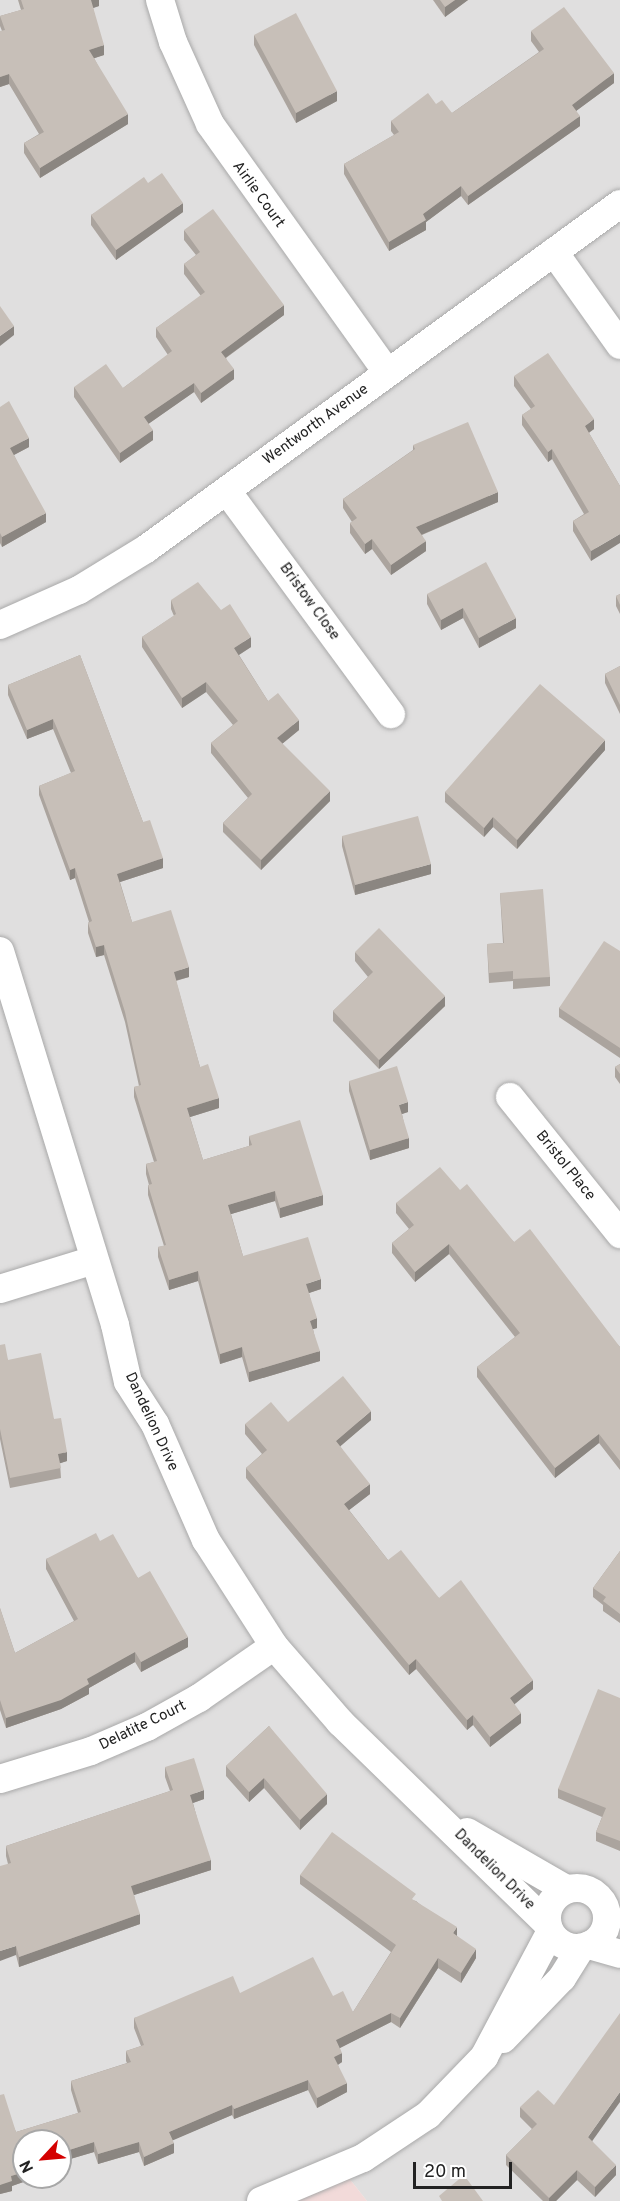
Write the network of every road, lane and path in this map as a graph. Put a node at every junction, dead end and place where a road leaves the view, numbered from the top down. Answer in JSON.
{"nodes":[{"id":1,"x":160,"y":0,"type":"edge"},
{"id":2,"x":620,"y":204,"type":"edge"},
{"id":3,"x":555,"y":252,"type":"junction"},
{"id":4,"x":620,"y":345,"type":"edge"},
{"id":5,"x":387,"y":372,"type":"junction"},
{"id":6,"x":227,"y":490,"type":"junction"},
{"id":7,"x":0,"y":625,"type":"edge"},
{"id":8,"x":391,"y":714,"type":"dead end"},
{"id":9,"x":0,"y":951,"type":"edge"},
{"id":10,"x":510,"y":1097,"type":"dead end"},
{"id":11,"x":620,"y":1234,"type":"edge"},
{"id":12,"x":94,"y":1260,"type":"junction"},
{"id":13,"x":0,"y":1289,"type":"edge"},
{"id":14,"x":274,"y":1646,"type":"junction"},
{"id":15,"x":0,"y":1779,"type":"edge"},
{"id":16,"x":441,"y":1817,"type":"junction"},
{"id":17,"x":566,"y":1889,"type":"junction"},
{"id":18,"x":613,"y":1913,"type":"edge"},
{"id":19,"x":549,"y":1928,"type":"junction"},
{"id":20,"x":585,"y":1946,"type":"junction"},
{"id":21,"x":620,"y":1954,"type":"edge"},
{"id":22,"x":484,"y":2057,"type":"junction"},
{"id":23,"x":261,"y":2201,"type":"edge"}],
"edges":[{"from":1,"to":5,"type":"street","name":"Airlie Court"},
{"from":2,"to":3,"type":"street","name":"Wentworth Avenue"},
{"from":3,"to":4,"type":"street"},
{"from":3,"to":5,"type":"street","name":"Wentworth Avenue"},
{"from":5,"to":6,"type":"street","name":"Wentworth Avenue"},
{"from":6,"to":7,"type":"street","name":"Wentworth Avenue"},
{"from":6,"to":8,"type":"street","name":"Bristow Close"},
{"from":9,"to":12,"type":"street","name":"Dandelion Drive"},
{"from":10,"to":11,"type":"street","name":"Bristol Place"},
{"from":12,"to":13,"type":"street"},
{"from":12,"to":14,"type":"street","name":"Dandelion Drive"},
{"from":14,"to":15,"type":"street","name":"Delatite Court"},
{"from":14,"to":16,"type":"street","name":"Dandelion Drive"},
{"from":16,"to":17,"type":"street","name":"Dandelion Drive"},
{"from":16,"to":19,"type":"street","name":"Dandelion Drive"},
{"from":17,"to":18,"type":"street"},
{"from":17,"to":19,"type":"street"},
{"from":18,"to":20,"type":"street"},
{"from":19,"to":20,"type":"street"},
{"from":19,"to":22,"type":"street"},
{"from":20,"to":21,"type":"street"},
{"from":20,"to":22,"type":"street"},
{"from":22,"to":23,"type":"street"}]}
